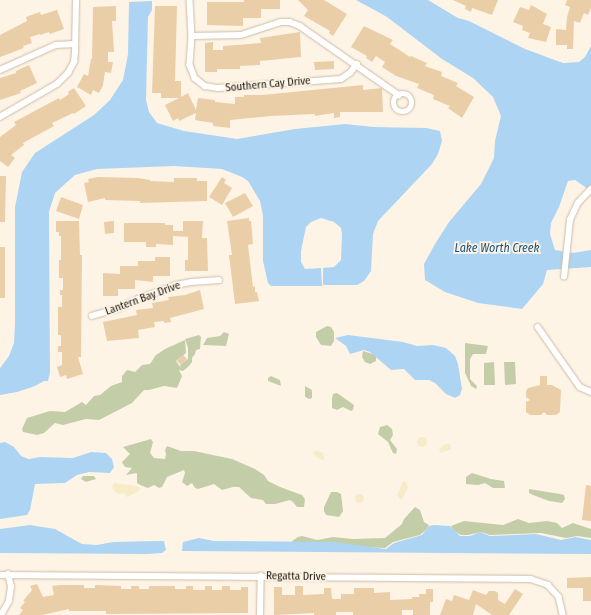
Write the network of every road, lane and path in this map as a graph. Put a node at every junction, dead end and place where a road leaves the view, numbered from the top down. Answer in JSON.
{"nodes":[{"id":1,"x":76,"y":0,"type":"edge"},
{"id":2,"x":190,"y":0,"type":"edge"},
{"id":3,"x":192,"y":36,"type":"junction"},
{"id":4,"x":75,"y":44,"type":"junction"},
{"id":5,"x":357,"y":64,"type":"junction"},
{"id":6,"x":0,"y":70,"type":"edge"},
{"id":7,"x":399,"y":95,"type":"dead end"},
{"id":8,"x":0,"y":117,"type":"edge"},
{"id":9,"x":591,"y":189,"type":"edge"},
{"id":10,"x":564,"y":277,"type":"dead end"},
{"id":11,"x":219,"y":280,"type":"dead end"},
{"id":12,"x":92,"y":316,"type":"dead end"},
{"id":13,"x":538,"y":327,"type":"dead end"},
{"id":14,"x":591,"y":392,"type":"edge"},
{"id":15,"x":8,"y":574,"type":"junction"},
{"id":16,"x":0,"y":575,"type":"edge"},
{"id":17,"x":261,"y":576,"type":"junction"},
{"id":18,"x":1,"y":615,"type":"edge"},
{"id":19,"x":260,"y":615,"type":"edge"},
{"id":20,"x":564,"y":615,"type":"edge"}],
"edges":[{"from":1,"to":4,"type":"street"},
{"from":2,"to":3,"type":"street","name":"Southern Cay Drive"},
{"from":3,"to":5,"type":"street"},
{"from":3,"to":5,"type":"street","name":"Southern Cay Drive"},
{"from":4,"to":6,"type":"street"},
{"from":4,"to":8,"type":"street"},
{"from":5,"to":7,"type":"street"},
{"from":9,"to":10,"type":"street"},
{"from":11,"to":12,"type":"street","name":"Lantern Bay Drive"},
{"from":13,"to":14,"type":"street"},
{"from":15,"to":16,"type":"street","name":"Regatta Drive"},
{"from":15,"to":17,"type":"street","name":"Regatta Drive"},
{"from":15,"to":18,"type":"street"},
{"from":17,"to":19,"type":"street"},
{"from":17,"to":20,"type":"street","name":"Regatta Drive"}]}
